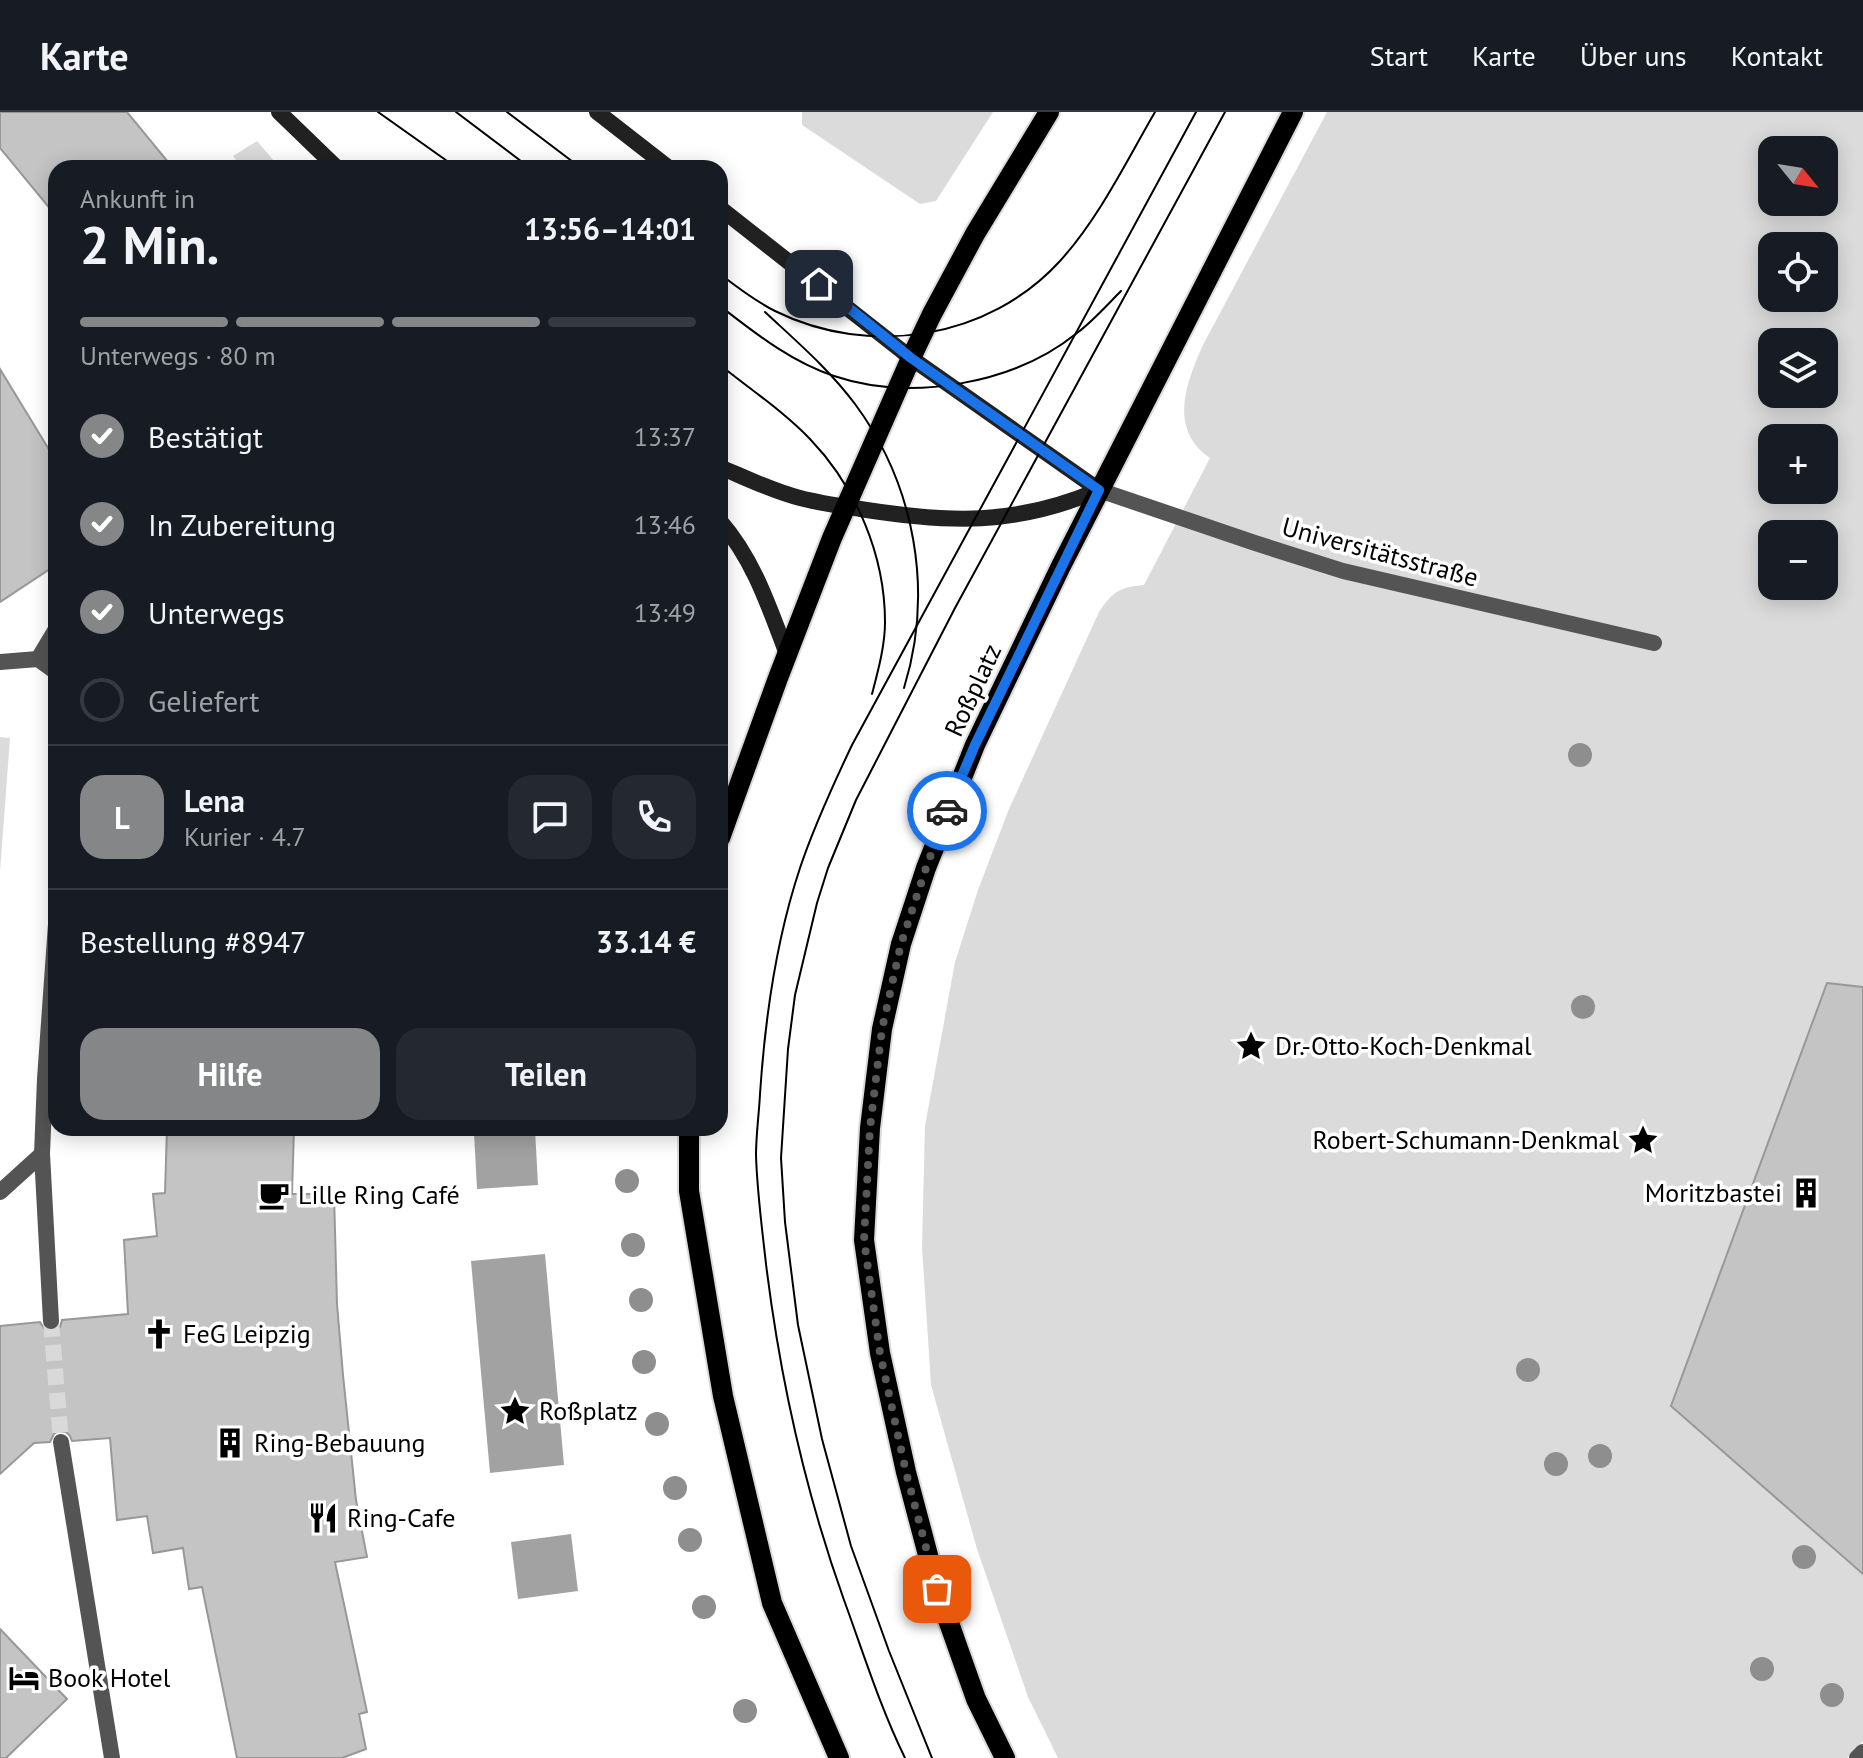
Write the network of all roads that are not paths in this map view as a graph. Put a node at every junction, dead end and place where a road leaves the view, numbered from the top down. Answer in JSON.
{"nodes":[{"id":1,"x":279,"y":112,"type":"edge"},
{"id":2,"x":597,"y":112,"type":"edge"},
{"id":3,"x":1049,"y":112,"type":"edge"},
{"id":4,"x":1293,"y":112,"type":"edge"},
{"id":5,"x":329,"y":160,"type":"edge"},
{"id":6,"x":659,"y":160,"type":"edge"},
{"id":7,"x":728,"y":214,"type":"edge"},
{"id":8,"x":911,"y":358,"type":"junction"},
{"id":9,"x":728,"y":471,"type":"edge"},
{"id":10,"x":1099,"y":490,"type":"junction"},
{"id":11,"x":845,"y":508,"type":"junction"},
{"id":12,"x":728,"y":532,"type":"edge"},
{"id":13,"x":48,"y":642,"type":"edge"},
{"id":14,"x":1654,"y":643,"type":"dead end"},
{"id":15,"x":787,"y":654,"type":"junction"},
{"id":16,"x":38,"y":659,"type":"junction"},
{"id":17,"x":0,"y":662,"type":"edge"},
{"id":18,"x":48,"y":666,"type":"edge"},
{"id":19,"x":728,"y":816,"type":"edge"},
{"id":20,"x":48,"y":1037,"type":"edge"},
{"id":21,"x":689,"y":1136,"type":"edge"},
{"id":22,"x":42,"y":1154,"type":"junction"},
{"id":23,"x":0,"y":1192,"type":"edge"},
{"id":24,"x":51,"y":1321,"type":"tunnel mouth"},
{"id":25,"x":61,"y":1442,"type":"tunnel mouth"},
{"id":26,"x":1863,"y":1752,"type":"edge"},
{"id":27,"x":112,"y":1758,"type":"edge"},
{"id":28,"x":839,"y":1758,"type":"edge"},
{"id":29,"x":1005,"y":1758,"type":"edge"},
{"id":30,"x":1857,"y":1758,"type":"edge"}],
"edges":[{"from":1,"to":5,"type":"main road"},
{"from":2,"to":6,"type":"main road"},
{"from":3,"to":8,"type":"main road"},
{"from":4,"to":10,"type":"main road","name":"Roßplatz"},
{"from":7,"to":8,"type":"main road"},
{"from":8,"to":10,"type":"main road"},
{"from":8,"to":11,"type":"main road"},
{"from":9,"to":11,"type":"main road"},
{"from":10,"to":11,"type":"main road"},
{"from":10,"to":14,"type":"street","name":"Universitätsstraße"},
{"from":10,"to":29,"type":"main road","name":"Roßplatz"},
{"from":11,"to":15,"type":"main road"},
{"from":12,"to":15,"type":"main road"},
{"from":13,"to":16,"type":"street"},
{"from":15,"to":19,"type":"main road"},
{"from":16,"to":17,"type":"street"},
{"from":16,"to":18,"type":"street"},
{"from":20,"to":22,"type":"street"},
{"from":21,"to":28,"type":"main road"},
{"from":22,"to":23,"type":"street"},
{"from":22,"to":24,"type":"street"},
{"from":25,"to":27,"type":"street"},
{"from":26,"to":30,"type":"street"}]}
